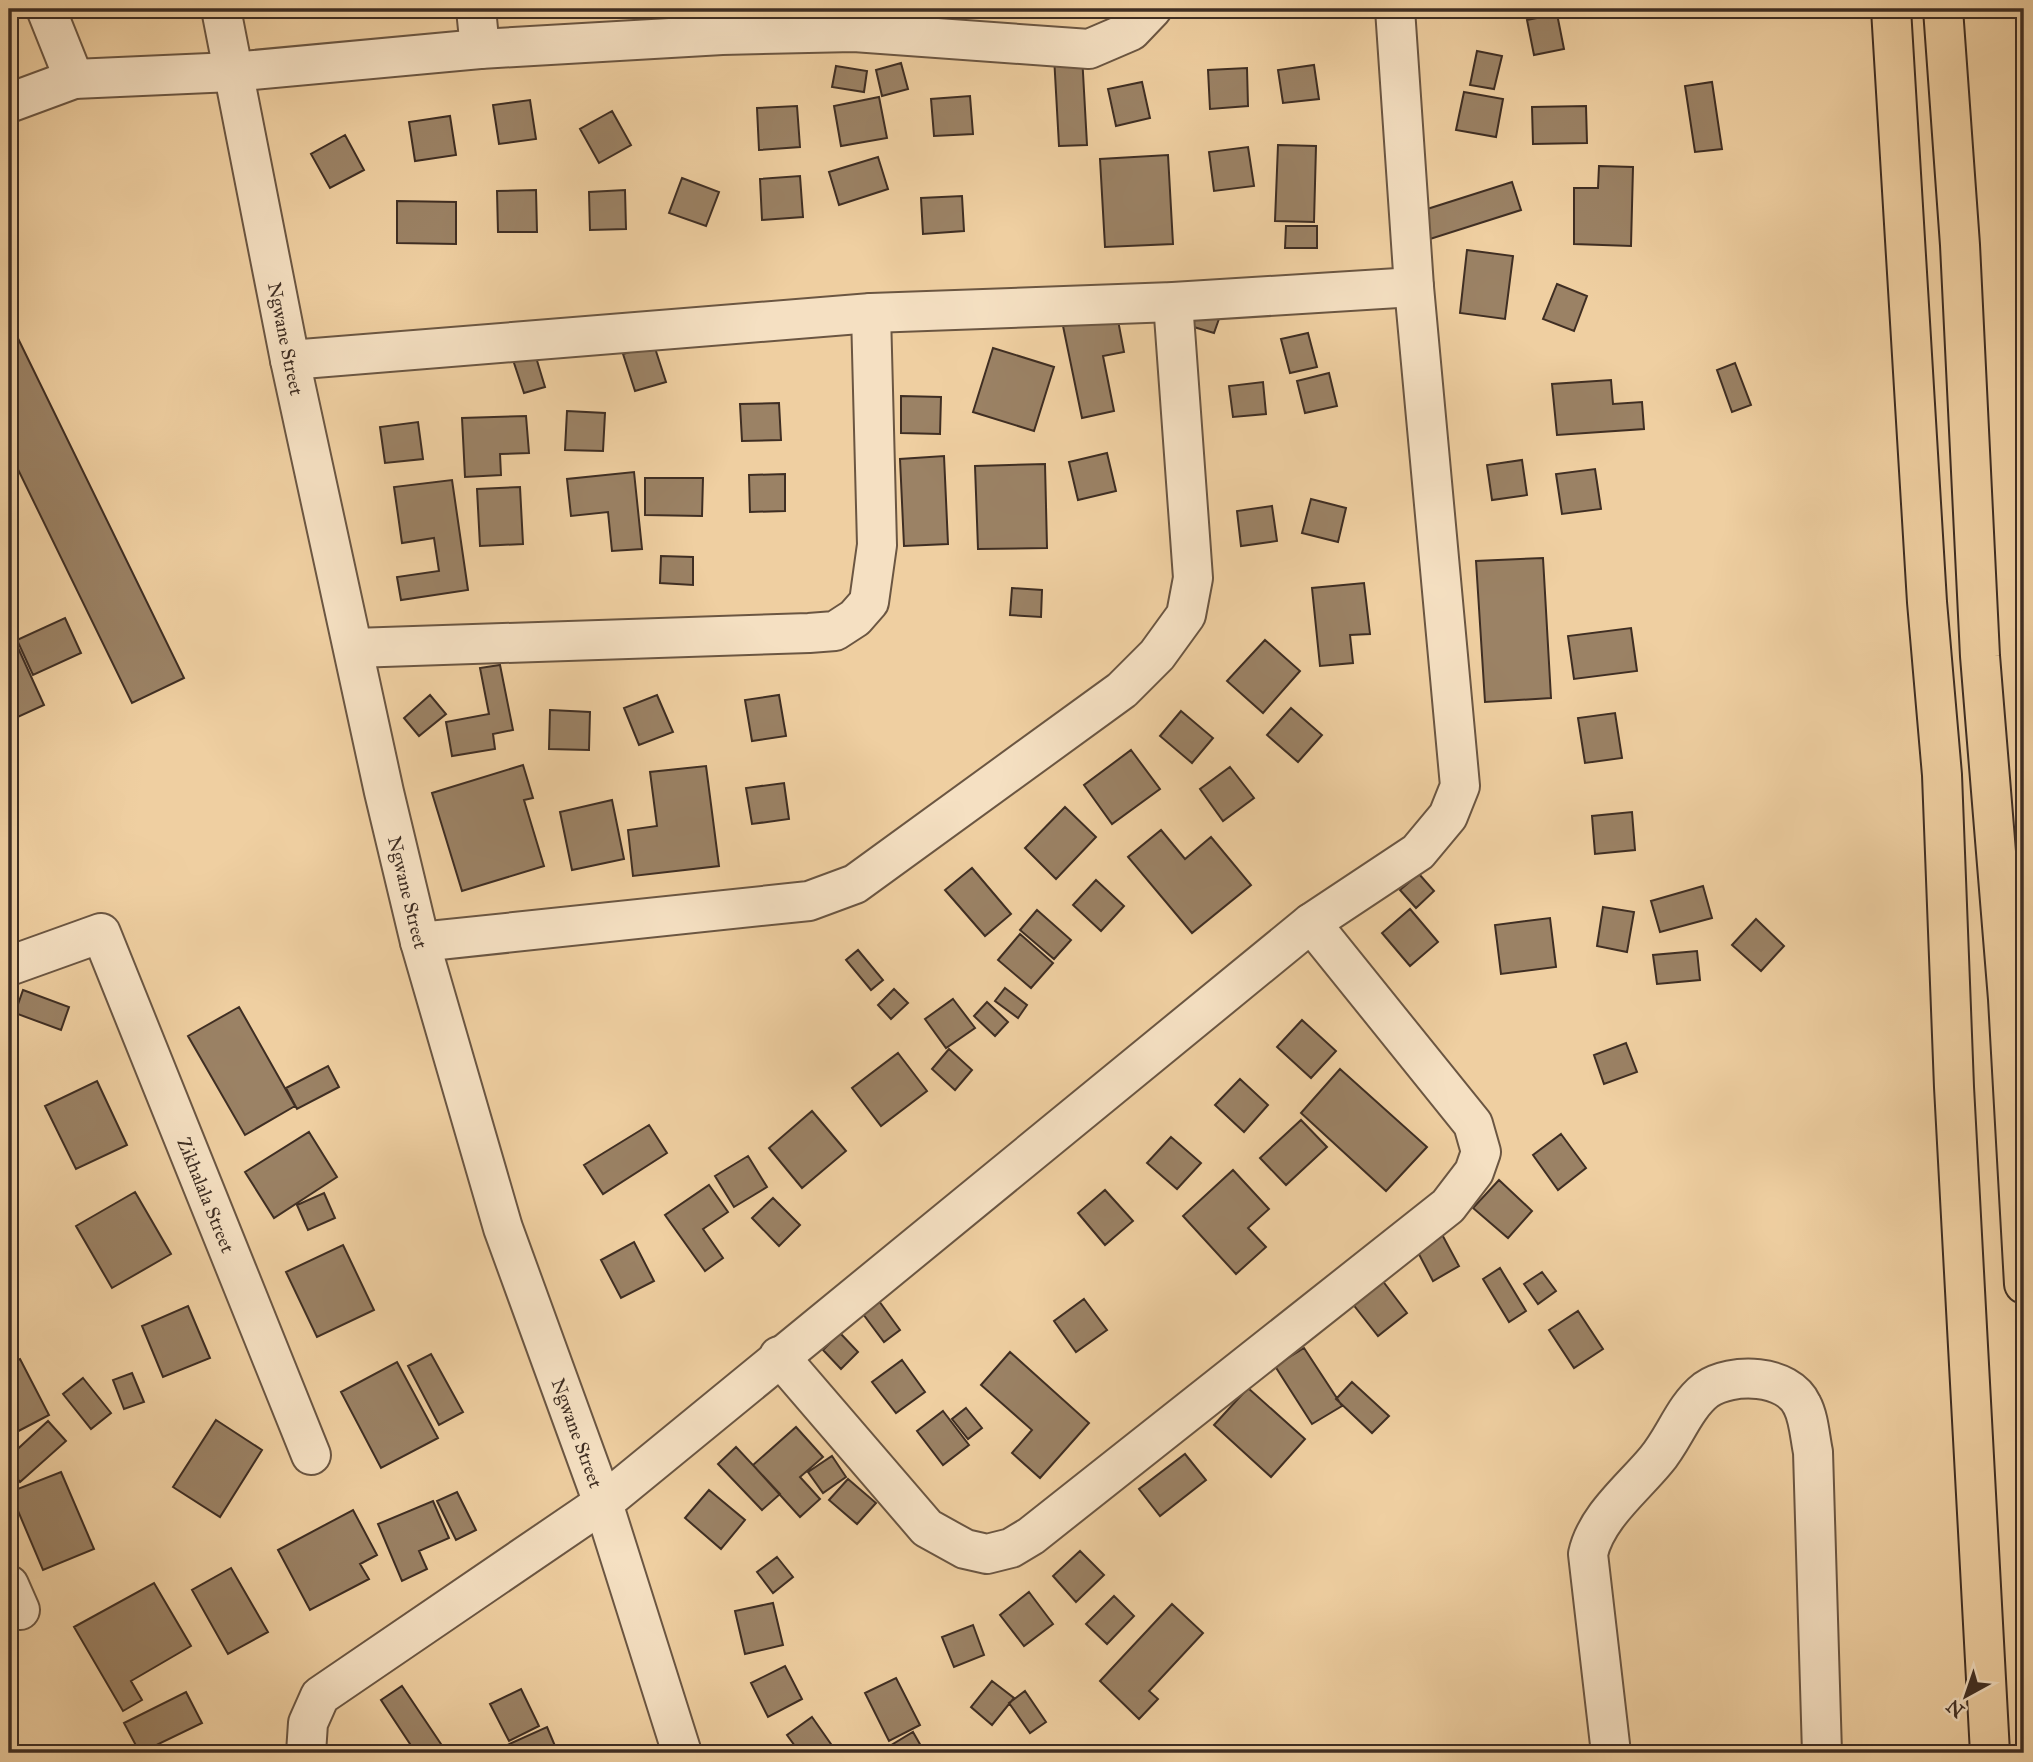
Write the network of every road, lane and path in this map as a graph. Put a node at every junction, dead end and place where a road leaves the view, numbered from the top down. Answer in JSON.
{"nodes":[{"id":1,"x":46,"y":9,"type":"edge"},
{"id":2,"x":220,"y":9,"type":"edge"},
{"id":3,"x":477,"y":9,"type":"edge"},
{"id":4,"x":1152,"y":9,"type":"edge"},
{"id":5,"x":1395,"y":9,"type":"edge"},
{"id":6,"x":1891,"y":9,"type":"edge"},
{"id":7,"x":1943,"y":9,"type":"edge"},
{"id":8,"x":480,"y":49,"type":"junction"},
{"id":9,"x":232,"y":72,"type":"junction"},
{"id":10,"x":74,"y":79,"type":"junction"},
{"id":11,"x":9,"y":103,"type":"edge"},
{"id":12,"x":1414,"y":287,"type":"junction"},
{"id":13,"x":1173,"y":302,"type":"junction"},
{"id":14,"x":871,"y":313,"type":"junction"},
{"id":15,"x":290,"y":360,"type":"junction"},
{"id":16,"x":354,"y":648,"type":"junction"},
{"id":17,"x":1311,"y":922,"type":"junction"},
{"id":18,"x":420,"y":942,"type":"junction"},
{"id":19,"x":9,"y":966,"type":"edge"},
{"id":20,"x":2024,"y":1284,"type":"edge"},
{"id":21,"x":779,"y":1356,"type":"junction"},
{"id":22,"x":311,"y":1455,"type":"dead end"},
{"id":23,"x":603,"y":1503,"type":"junction"},
{"id":24,"x":306,"y":1753,"type":"edge"},
{"id":25,"x":682,"y":1753,"type":"edge"},
{"id":26,"x":1611,"y":1753,"type":"edge"},
{"id":27,"x":1822,"y":1753,"type":"edge"},
{"id":28,"x":1990,"y":1753,"type":"edge"}],
"edges":[{"from":1,"to":10,"type":"street"},
{"from":2,"to":9,"type":"street","name":"Ngwane Street"},
{"from":3,"to":8,"type":"street"},
{"from":4,"to":8,"type":"street"},
{"from":5,"to":12,"type":"street"},
{"from":6,"to":28,"type":"highway"},
{"from":7,"to":20,"type":"highway"},
{"from":8,"to":9,"type":"street"},
{"from":9,"to":10,"type":"street"},
{"from":9,"to":15,"type":"street","name":"Ngwane Street"},
{"from":10,"to":11,"type":"street"},
{"from":12,"to":13,"type":"street"},
{"from":12,"to":17,"type":"street"},
{"from":13,"to":14,"type":"street"},
{"from":13,"to":18,"type":"street"},
{"from":14,"to":15,"type":"street"},
{"from":14,"to":16,"type":"street"},
{"from":15,"to":16,"type":"street","name":"Ngwane Street"},
{"from":16,"to":18,"type":"street","name":"Ngwane Street"},
{"from":17,"to":21,"type":"street"},
{"from":17,"to":21,"type":"street"},
{"from":18,"to":23,"type":"street","name":"Ngwane Street"},
{"from":19,"to":22,"type":"street","name":"Zikhalala Street"},
{"from":21,"to":23,"type":"street"},
{"from":23,"to":24,"type":"street"},
{"from":23,"to":25,"type":"street","name":"Ngwane Street"},
{"from":26,"to":27,"type":"street"}]}
